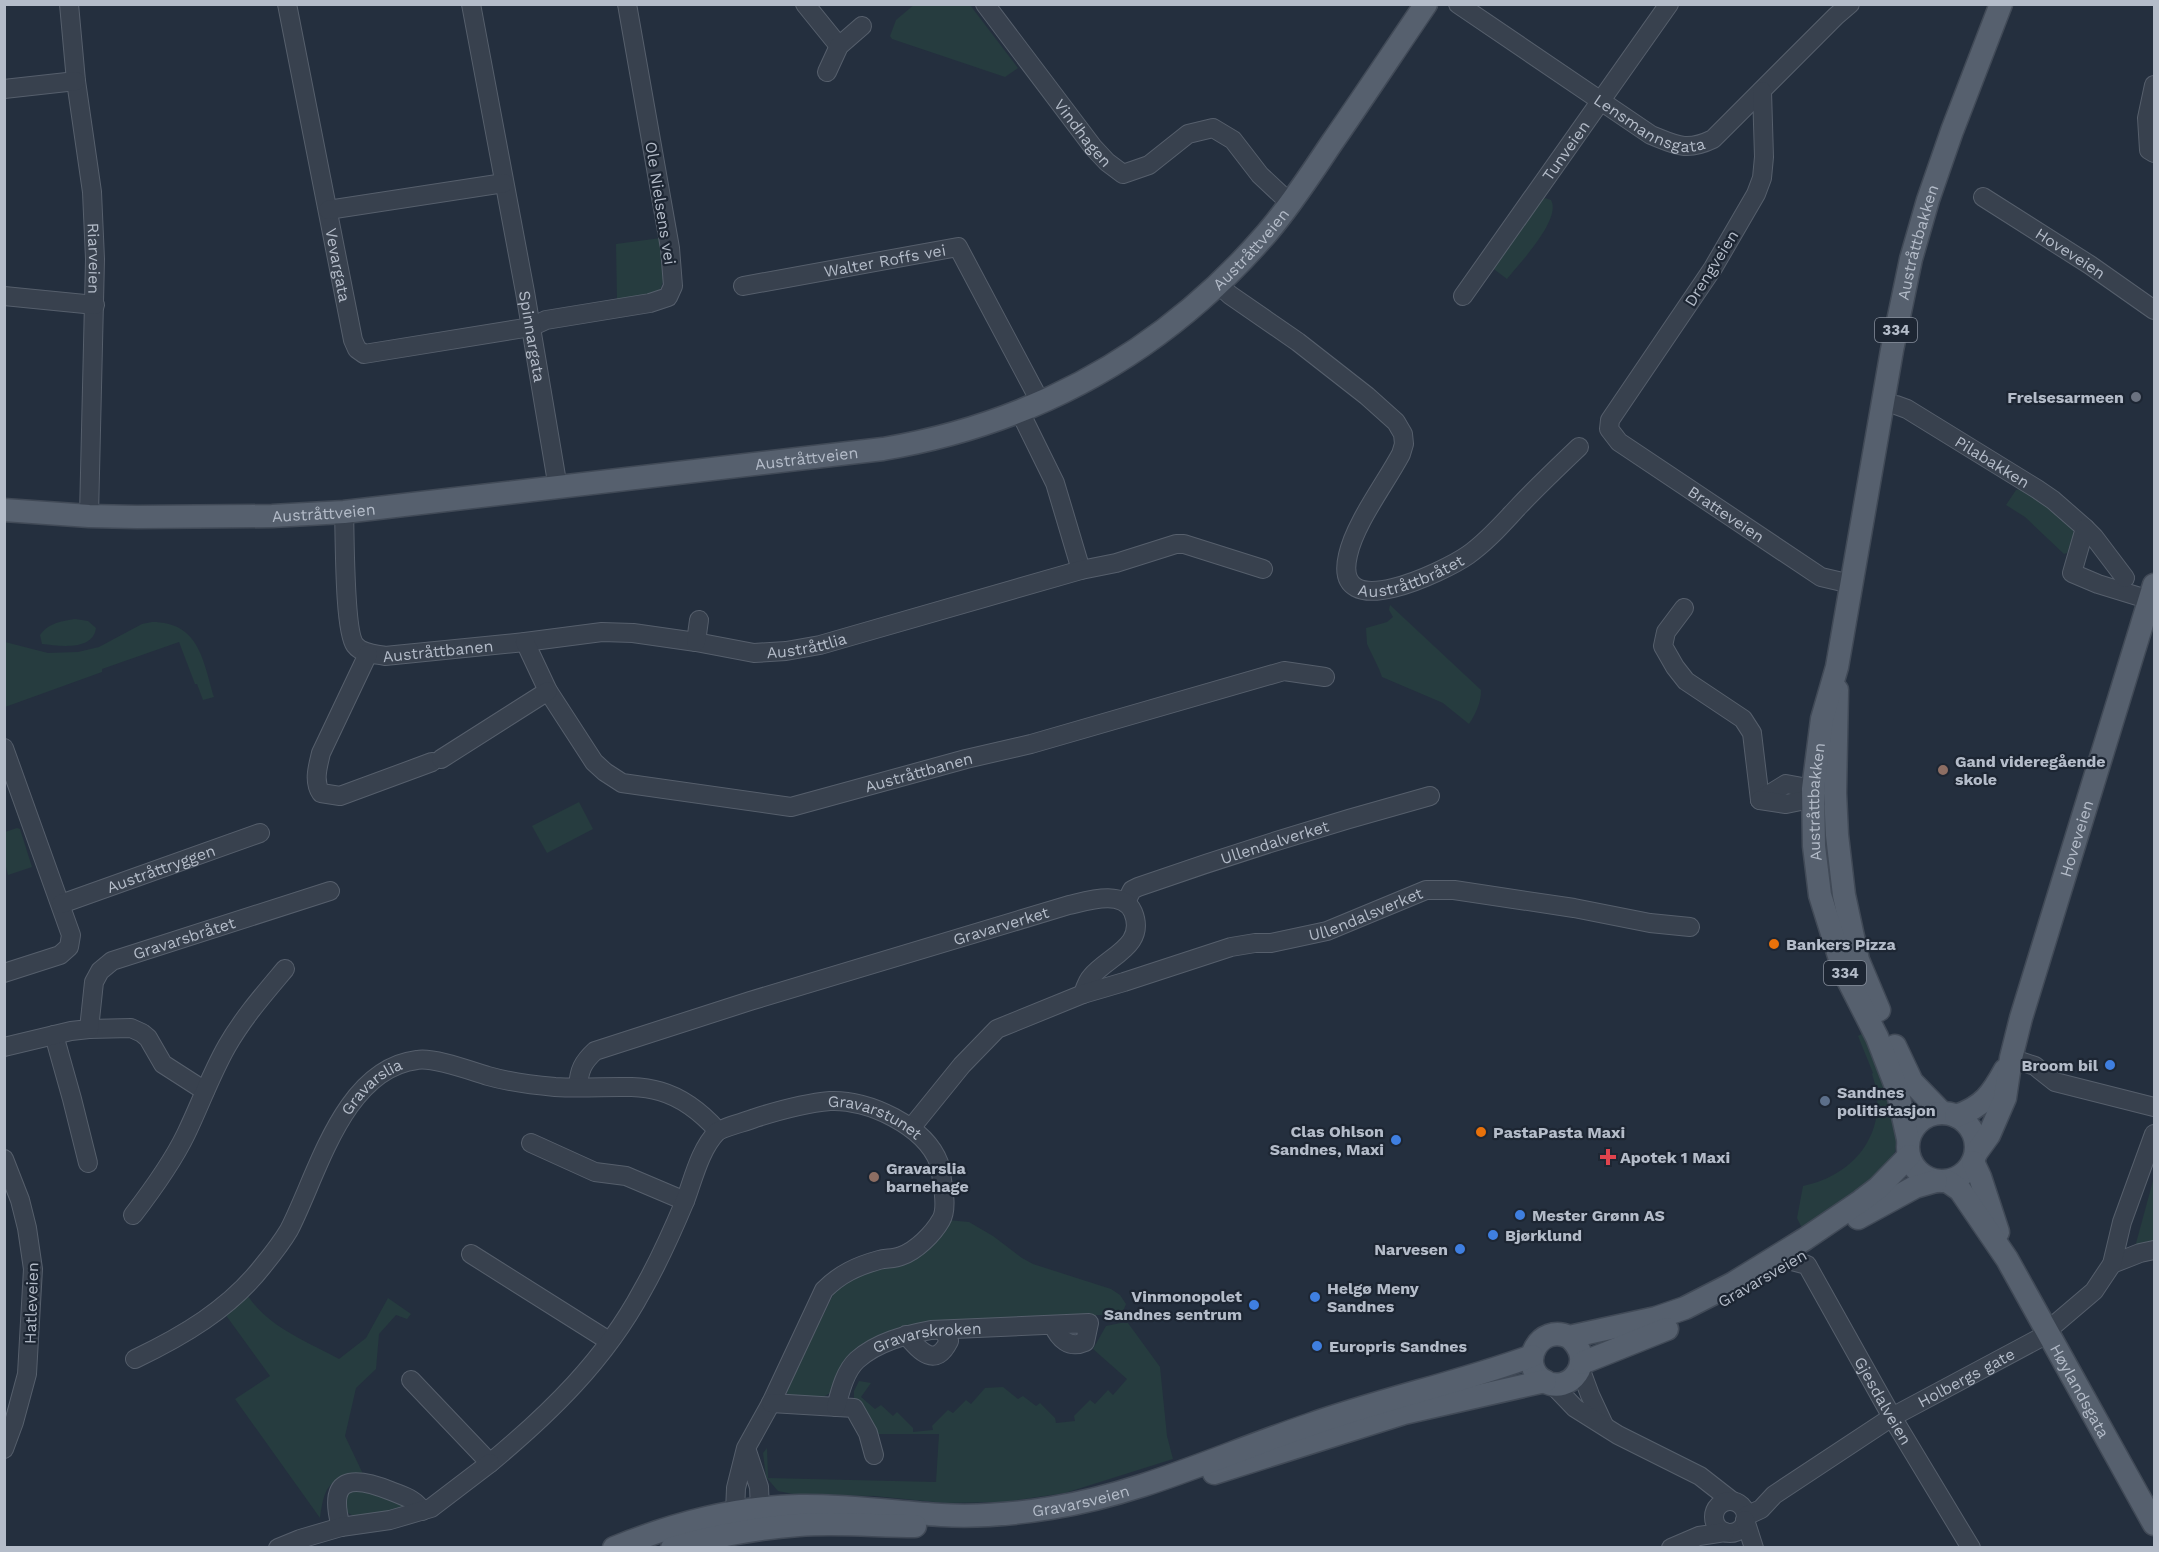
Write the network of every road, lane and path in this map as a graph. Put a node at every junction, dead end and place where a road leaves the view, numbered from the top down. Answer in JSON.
{"nodes":[{"id":1,"x":69,"y":4,"type":"edge"},
{"id":2,"x":287,"y":4,"type":"edge"},
{"id":3,"x":471,"y":4,"type":"edge"},
{"id":4,"x":627,"y":4,"type":"edge"},
{"id":5,"x":806,"y":4,"type":"edge"},
{"id":6,"x":985,"y":4,"type":"edge"},
{"id":7,"x":1426,"y":4,"type":"edge"},
{"id":8,"x":1458,"y":4,"type":"edge"},
{"id":9,"x":1670,"y":4,"type":"edge"},
{"id":10,"x":1850,"y":4,"type":"edge"},
{"id":11,"x":2001,"y":4,"type":"edge"},
{"id":12,"x":862,"y":26,"type":"dead end"},
{"id":13,"x":839,"y":46,"type":"junction"},
{"id":14,"x":827,"y":72,"type":"dead end"},
{"id":15,"x":76,"y":81,"type":"junction"},
{"id":16,"x":2154,"y":85,"type":"edge"},
{"id":17,"x":4,"y":89,"type":"edge"},
{"id":18,"x":1762,"y":91,"type":"junction"},
{"id":19,"x":1600,"y":102,"type":"junction"},
{"id":20,"x":2154,"y":153,"type":"edge"},
{"id":21,"x":504,"y":183,"type":"junction"},
{"id":22,"x":1983,"y":197,"type":"dead end"},
{"id":23,"x":1290,"y":203,"type":"junction"},
{"id":24,"x":328,"y":210,"type":"junction"},
{"id":25,"x":1218,"y":284,"type":"junction"},
{"id":26,"x":743,"y":286,"type":"dead end"},
{"id":27,"x":4,"y":296,"type":"edge"},
{"id":28,"x":1462,"y":296,"type":"dead end"},
{"id":29,"x":95,"y":305,"type":"junction"},
{"id":30,"x":2154,"y":310,"type":"edge"},
{"id":31,"x":531,"y":327,"type":"junction"},
{"id":32,"x":1896,"y":405,"type":"dead end"},
{"id":33,"x":1029,"y":408,"type":"junction"},
{"id":34,"x":1609,"y":429,"type":"joint"},
{"id":35,"x":1579,"y":447,"type":"dead end"},
{"id":36,"x":558,"y":488,"type":"junction"},
{"id":37,"x":4,"y":510,"type":"edge"},
{"id":38,"x":344,"y":512,"type":"junction"},
{"id":39,"x":88,"y":516,"type":"junction"},
{"id":40,"x":2085,"y":528,"type":"junction"},
{"id":41,"x":1263,"y":569,"type":"dead end"},
{"id":42,"x":1081,"y":570,"type":"junction"},
{"id":43,"x":2125,"y":578,"type":"dead end"},
{"id":44,"x":1851,"y":584,"type":"junction"},
{"id":45,"x":2152,"y":593,"type":"edge"},
{"id":46,"x":1684,"y":608,"type":"dead end"},
{"id":47,"x":699,"y":620,"type":"dead end"},
{"id":48,"x":525,"y":642,"type":"junction"},
{"id":49,"x":696,"y":642,"type":"junction"},
{"id":50,"x":368,"y":654,"type":"junction"},
{"id":51,"x":1325,"y":677,"type":"dead end"},
{"id":52,"x":548,"y":691,"type":"junction"},
{"id":53,"x":4,"y":748,"type":"edge"},
{"id":54,"x":1820,"y":794,"type":"junction"},
{"id":55,"x":1430,"y":796,"type":"dead end"},
{"id":56,"x":260,"y":833,"type":"dead end"},
{"id":57,"x":330,"y":891,"type":"dead end"},
{"id":58,"x":1126,"y":902,"type":"junction"},
{"id":59,"x":61,"y":904,"type":"junction"},
{"id":60,"x":1690,"y":927,"type":"dead end"},
{"id":61,"x":285,"y":969,"type":"dead end"},
{"id":62,"x":4,"y":973,"type":"edge"},
{"id":63,"x":1083,"y":994,"type":"junction"},
{"id":64,"x":89,"y":1029,"type":"junction"},
{"id":65,"x":54,"y":1035,"type":"junction"},
{"id":66,"x":4,"y":1047,"type":"edge"},
{"id":67,"x":2011,"y":1058,"type":"junction"},
{"id":68,"x":578,"y":1087,"type":"junction"},
{"id":69,"x":205,"y":1090,"type":"junction"},
{"id":70,"x":2154,"y":1107,"type":"edge"},
{"id":71,"x":1949,"y":1114,"type":"junction"},
{"id":72,"x":911,"y":1128,"type":"junction"},
{"id":73,"x":718,"y":1131,"type":"junction"},
{"id":74,"x":2154,"y":1134,"type":"edge"},
{"id":75,"x":531,"y":1143,"type":"dead end"},
{"id":76,"x":1909,"y":1148,"type":"junction"},
{"id":77,"x":1974,"y":1158,"type":"junction"},
{"id":78,"x":4,"y":1159,"type":"edge"},
{"id":79,"x":88,"y":1163,"type":"dead end"},
{"id":80,"x":1942,"y":1181,"type":"junction"},
{"id":81,"x":685,"y":1201,"type":"junction"},
{"id":82,"x":133,"y":1215,"type":"dead end"},
{"id":83,"x":2154,"y":1250,"type":"edge"},
{"id":84,"x":471,"y":1254,"type":"dead end"},
{"id":85,"x":2007,"y":1259,"type":"junction"},
{"id":86,"x":1792,"y":1261,"type":"junction"},
{"id":87,"x":2112,"y":1264,"type":"junction"},
{"id":88,"x":1089,"y":1323,"type":"dead end"},
{"id":89,"x":943,"y":1330,"type":"junction"},
{"id":90,"x":906,"y":1335,"type":"junction"},
{"id":91,"x":2042,"y":1335,"type":"junction"},
{"id":92,"x":1569,"y":1337,"type":"junction"},
{"id":93,"x":609,"y":1341,"type":"junction"},
{"id":94,"x":1532,"y":1356,"type":"junction"},
{"id":95,"x":135,"y":1359,"type":"dead end"},
{"id":96,"x":1581,"y":1366,"type":"junction"},
{"id":97,"x":411,"y":1380,"type":"dead end"},
{"id":98,"x":1548,"y":1383,"type":"junction"},
{"id":99,"x":771,"y":1403,"type":"junction"},
{"id":100,"x":836,"y":1407,"type":"junction"},
{"id":101,"x":1892,"y":1418,"type":"junction"},
{"id":102,"x":1605,"y":1427,"type":"junction"},
{"id":103,"x":746,"y":1448,"type":"junction"},
{"id":104,"x":4,"y":1449,"type":"edge"},
{"id":105,"x":874,"y":1455,"type":"dead end"},
{"id":106,"x":490,"y":1463,"type":"junction"},
{"id":107,"x":760,"y":1509,"type":"junction"},
{"id":108,"x":1732,"y":1510,"type":"junction"},
{"id":109,"x":422,"y":1511,"type":"junction"},
{"id":110,"x":735,"y":1512,"type":"junction"},
{"id":111,"x":2154,"y":1523,"type":"edge"},
{"id":112,"x":341,"y":1527,"type":"junction"},
{"id":113,"x":751,"y":1530,"type":"junction"},
{"id":114,"x":1732,"y":1537,"type":"edge"},
{"id":115,"x":1676,"y":1545,"type":"edge"},
{"id":116,"x":278,"y":1548,"type":"edge"},
{"id":117,"x":614,"y":1548,"type":"edge"},
{"id":118,"x":672,"y":1548,"type":"edge"},
{"id":119,"x":1754,"y":1548,"type":"edge"},
{"id":120,"x":1971,"y":1548,"type":"edge"}],
"edges":[{"from":1,"to":15,"type":"street","name":"Riarveien"},
{"from":2,"to":24,"type":"street","name":"Vevargata"},
{"from":3,"to":21,"type":"street","name":"Spinnargata"},
{"from":4,"to":31,"type":"street","name":"Ole Nielsens vei"},
{"from":5,"to":13,"type":"street"},
{"from":6,"to":23,"type":"street","name":"Vindhagen"},
{"from":7,"to":23,"type":"main road","name":"Austråttveien"},
{"from":8,"to":19,"type":"street","name":"Lensmannsgata"},
{"from":9,"to":19,"type":"street","name":"Tunveien"},
{"from":10,"to":18,"type":"street","name":"Lensmannsgata"},
{"from":11,"to":44,"type":"main road","name":"Austråttbakken","number":"334"},
{"from":12,"to":13,"type":"street"},
{"from":13,"to":14,"type":"street"},
{"from":15,"to":17,"type":"street"},
{"from":15,"to":29,"type":"street","name":"Riarveien"},
{"from":16,"to":20,"type":"street"},
{"from":18,"to":19,"type":"street","name":"Lensmannsgata"},
{"from":18,"to":34,"type":"street","name":"Drengveien"},
{"from":19,"to":28,"type":"street","name":"Tunveien"},
{"from":21,"to":24,"type":"street"},
{"from":21,"to":31,"type":"street","name":"Spinnargata"},
{"from":22,"to":30,"type":"street","name":"Hoveveien"},
{"from":23,"to":25,"type":"main road","name":"Austråttveien"},
{"from":24,"to":31,"type":"street","name":"Vevargata"},
{"from":25,"to":33,"type":"main road","name":"Austråttveien"},
{"from":25,"to":35,"type":"street","name":"Austråttbråtet"},
{"from":26,"to":33,"type":"street","name":"Walter Roffs vei"},
{"from":27,"to":29,"type":"street"},
{"from":29,"to":39,"type":"street","name":"Riarveien"},
{"from":31,"to":36,"type":"street","name":"Spinnargata"},
{"from":32,"to":40,"type":"street","name":"Pilabakken"},
{"from":33,"to":36,"type":"main road","name":"Austråttveien"},
{"from":33,"to":42,"type":"street"},
{"from":34,"to":44,"type":"street","name":"Bratteveien"},
{"from":36,"to":38,"type":"main road","name":"Austråttveien"},
{"from":37,"to":39,"type":"main road","name":"Austråttveien"},
{"from":38,"to":39,"type":"main road","name":"Austråttveien"},
{"from":38,"to":50,"type":"street","name":"Austråttbanen"},
{"from":40,"to":43,"type":"street","name":"Pilabakken"},
{"from":40,"to":45,"type":"street"},
{"from":41,"to":42,"type":"street","name":"Austråttlia"},
{"from":42,"to":49,"type":"street","name":"Austråttlia"},
{"from":44,"to":54,"type":"main road","name":"Austråttbakken","number":"334"},
{"from":45,"to":67,"type":"main road","name":"Hoveveien"},
{"from":46,"to":54,"type":"street"},
{"from":47,"to":49,"type":"street"},
{"from":48,"to":49,"type":"street","name":"Austråttlia"},
{"from":48,"to":50,"type":"street","name":"Austråttbanen"},
{"from":48,"to":52,"type":"street","name":"Austråttbanen"},
{"from":50,"to":52,"type":"street","name":"Austråttbanen"},
{"from":51,"to":52,"type":"street","name":"Austråttbanen"},
{"from":53,"to":59,"type":"street"},
{"from":54,"to":71,"type":"main road","name":"Austråttbakken","number":"334"},
{"from":54,"to":76,"type":"main road","name":"Austråttbakken","number":"334"},
{"from":55,"to":58,"type":"street","name":"Ullendalverket"},
{"from":56,"to":59,"type":"street","name":"Austråttryggen"},
{"from":57,"to":64,"type":"street","name":"Gravarsbråtet"},
{"from":58,"to":63,"type":"street"},
{"from":58,"to":68,"type":"street","name":"Gravarverket"},
{"from":59,"to":62,"type":"street"},
{"from":60,"to":63,"type":"street","name":"Ullendalsverket"},
{"from":61,"to":69,"type":"street"},
{"from":63,"to":72,"type":"street"},
{"from":64,"to":65,"type":"street"},
{"from":64,"to":69,"type":"street"},
{"from":65,"to":66,"type":"street"},
{"from":65,"to":79,"type":"street"},
{"from":67,"to":70,"type":"street"},
{"from":67,"to":71,"type":"main road","name":"Hoveveien"},
{"from":67,"to":77,"type":"main road","name":"Hoveveien"},
{"from":68,"to":73,"type":"street","name":"Gravarslia"},
{"from":68,"to":95,"type":"street","name":"Gravarslia"},
{"from":69,"to":82,"type":"street"},
{"from":71,"to":76,"type":"main road"},
{"from":71,"to":77,"type":"main road","number":"334"},
{"from":72,"to":73,"type":"street","name":"Gravarstunet"},
{"from":72,"to":99,"type":"street","name":"Gravarstunet"},
{"from":73,"to":81,"type":"street"},
{"from":74,"to":87,"type":"street","name":"Holbergs gate"},
{"from":75,"to":81,"type":"street"},
{"from":76,"to":80,"type":"main road","number":"334"},
{"from":76,"to":92,"type":"main road","name":"Gravarsveien"},
{"from":77,"to":80,"type":"main road"},
{"from":77,"to":85,"type":"main road","name":"Høylandsgata","number":"334"},
{"from":78,"to":104,"type":"street","name":"Hatleveien"},
{"from":80,"to":85,"type":"main road","name":"Høylandsgata","number":"334"},
{"from":80,"to":86,"type":"main road","name":"Gravarsveien"},
{"from":81,"to":93,"type":"street"},
{"from":83,"to":87,"type":"street"},
{"from":84,"to":93,"type":"street"},
{"from":85,"to":91,"type":"main road","name":"Høylandsgata","number":"334"},
{"from":86,"to":96,"type":"main road","name":"Gravarsveien"},
{"from":86,"to":101,"type":"street","name":"Gjesdalveien"},
{"from":87,"to":91,"type":"street","name":"Holbergs gate"},
{"from":88,"to":89,"type":"street","name":"Gravarskroken"},
{"from":89,"to":90,"type":"street","name":"Gravarskroken"},
{"from":89,"to":90,"type":"street"},
{"from":90,"to":100,"type":"street","name":"Gravarskroken"},
{"from":91,"to":101,"type":"street","name":"Holbergs gate"},
{"from":91,"to":111,"type":"main road","name":"Høylandsgata","number":"334"},
{"from":92,"to":94,"type":"main road"},
{"from":92,"to":96,"type":"main road"},
{"from":93,"to":106,"type":"street"},
{"from":94,"to":98,"type":"main road"},
{"from":94,"to":107,"type":"main road","name":"Gravarsveien"},
{"from":96,"to":98,"type":"main road"},
{"from":96,"to":102,"type":"street"},
{"from":97,"to":106,"type":"street"},
{"from":98,"to":102,"type":"street"},
{"from":98,"to":113,"type":"main road","name":"Gravarsveien"},
{"from":99,"to":100,"type":"street"},
{"from":99,"to":103,"type":"street","name":"Gravarstunet"},
{"from":100,"to":105,"type":"street"},
{"from":101,"to":108,"type":"street","name":"Holbergs gate"},
{"from":101,"to":120,"type":"street","name":"Gjesdalveien"},
{"from":102,"to":108,"type":"street"},
{"from":103,"to":107,"type":"street"},
{"from":103,"to":110,"type":"street","name":"Gravarstunet"},
{"from":106,"to":109,"type":"street"},
{"from":107,"to":110,"type":"main road","name":"Gravarsveien"},
{"from":107,"to":113,"type":"street"},
{"from":108,"to":114,"type":"street"},
{"from":108,"to":115,"type":"street"},
{"from":108,"to":119,"type":"street"},
{"from":109,"to":112,"type":"street"},
{"from":109,"to":112,"type":"street"},
{"from":110,"to":113,"type":"street"},
{"from":110,"to":117,"type":"main road","name":"Gravarsveien"},
{"from":112,"to":116,"type":"street"},
{"from":113,"to":118,"type":"main road","name":"Gravarsveien"},
{"from":114,"to":115,"type":"street"}]}
